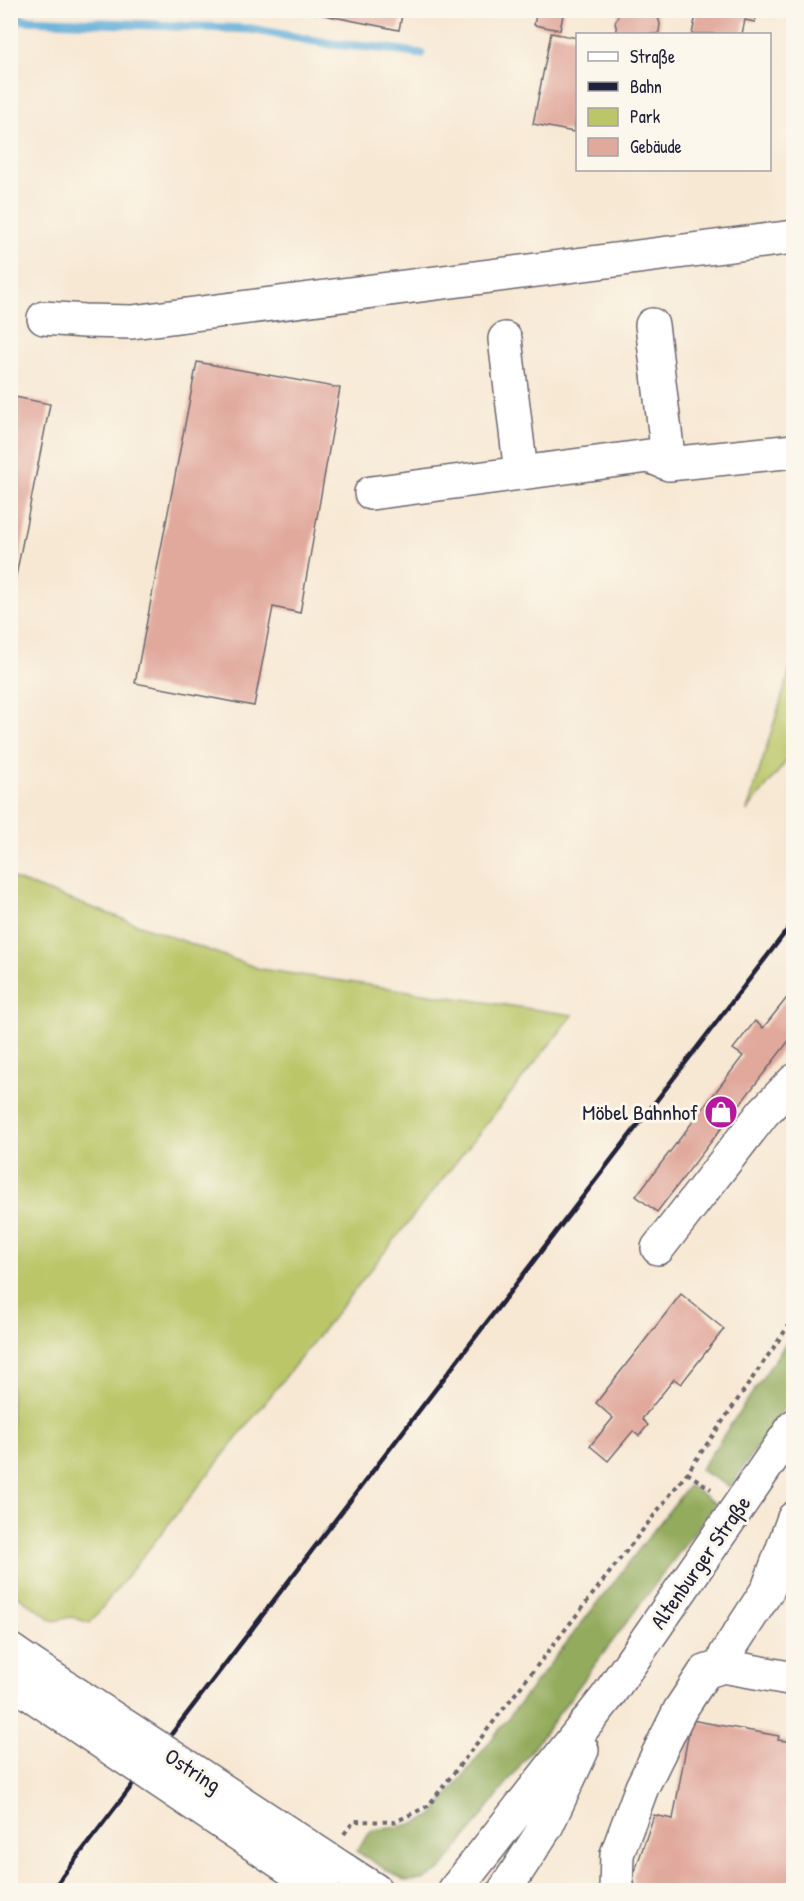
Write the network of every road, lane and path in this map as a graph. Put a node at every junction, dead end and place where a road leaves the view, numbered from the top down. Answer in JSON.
{"nodes":[{"id":1,"x":794,"y":237,"type":"edge"},
{"id":2,"x":44,"y":318,"type":"dead end"},
{"id":3,"x":652,"y":325,"type":"dead end"},
{"id":4,"x":505,"y":339,"type":"dead end"},
{"id":5,"x":794,"y":451,"type":"edge"},
{"id":6,"x":669,"y":464,"type":"junction"},
{"id":7,"x":521,"y":473,"type":"junction"},
{"id":8,"x":371,"y":493,"type":"dead end"},
{"id":9,"x":794,"y":1081,"type":"edge"},
{"id":10,"x":658,"y":1248,"type":"dead end"},
{"id":11,"x":794,"y":1318,"type":"edge"},
{"id":12,"x":794,"y":1426,"type":"edge"},
{"id":13,"x":752,"y":1487,"type":"junction"},
{"id":14,"x":794,"y":1505,"type":"edge"},
{"id":15,"x":794,"y":1518,"type":"edge"},
{"id":16,"x":723,"y":1666,"type":"junction"},
{"id":17,"x":16,"y":1669,"type":"edge"},
{"id":18,"x":794,"y":1679,"type":"edge"},
{"id":19,"x":607,"y":1697,"type":"junction"},
{"id":20,"x":354,"y":1821,"type":"dead end"},
{"id":21,"x":548,"y":1824,"type":"junction"},
{"id":22,"x":333,"y":1880,"type":"edge"},
{"id":23,"x":375,"y":1890,"type":"edge"},
{"id":24,"x":455,"y":1890,"type":"edge"},
{"id":25,"x":505,"y":1890,"type":"edge"},
{"id":26,"x":524,"y":1890,"type":"edge"},
{"id":27,"x":616,"y":1890,"type":"edge"}],
"edges":[{"from":1,"to":2,"type":"street"},
{"from":3,"to":6,"type":"street"},
{"from":4,"to":7,"type":"street"},
{"from":5,"to":6,"type":"street"},
{"from":6,"to":7,"type":"street"},
{"from":7,"to":8,"type":"street"},
{"from":9,"to":10,"type":"street"},
{"from":11,"to":20,"type":"path"},
{"from":12,"to":13,"type":"street","name":"Altenburger Straße"},
{"from":13,"to":14,"type":"street"},
{"from":13,"to":19,"type":"street","name":"Altenburger Straße"},
{"from":15,"to":16,"type":"street"},
{"from":16,"to":18,"type":"street"},
{"from":16,"to":27,"type":"street"},
{"from":17,"to":22,"type":"street","name":"Ostring","bridge":true},
{"from":19,"to":21,"type":"street","name":"Altenburger Straße"},
{"from":19,"to":24,"type":"street","name":"Altenburger Straße"},
{"from":21,"to":25,"type":"street","name":"Altenburger Straße"},
{"from":21,"to":26,"type":"street"},
{"from":22,"to":23,"type":"street","name":"Ostring"}]}
